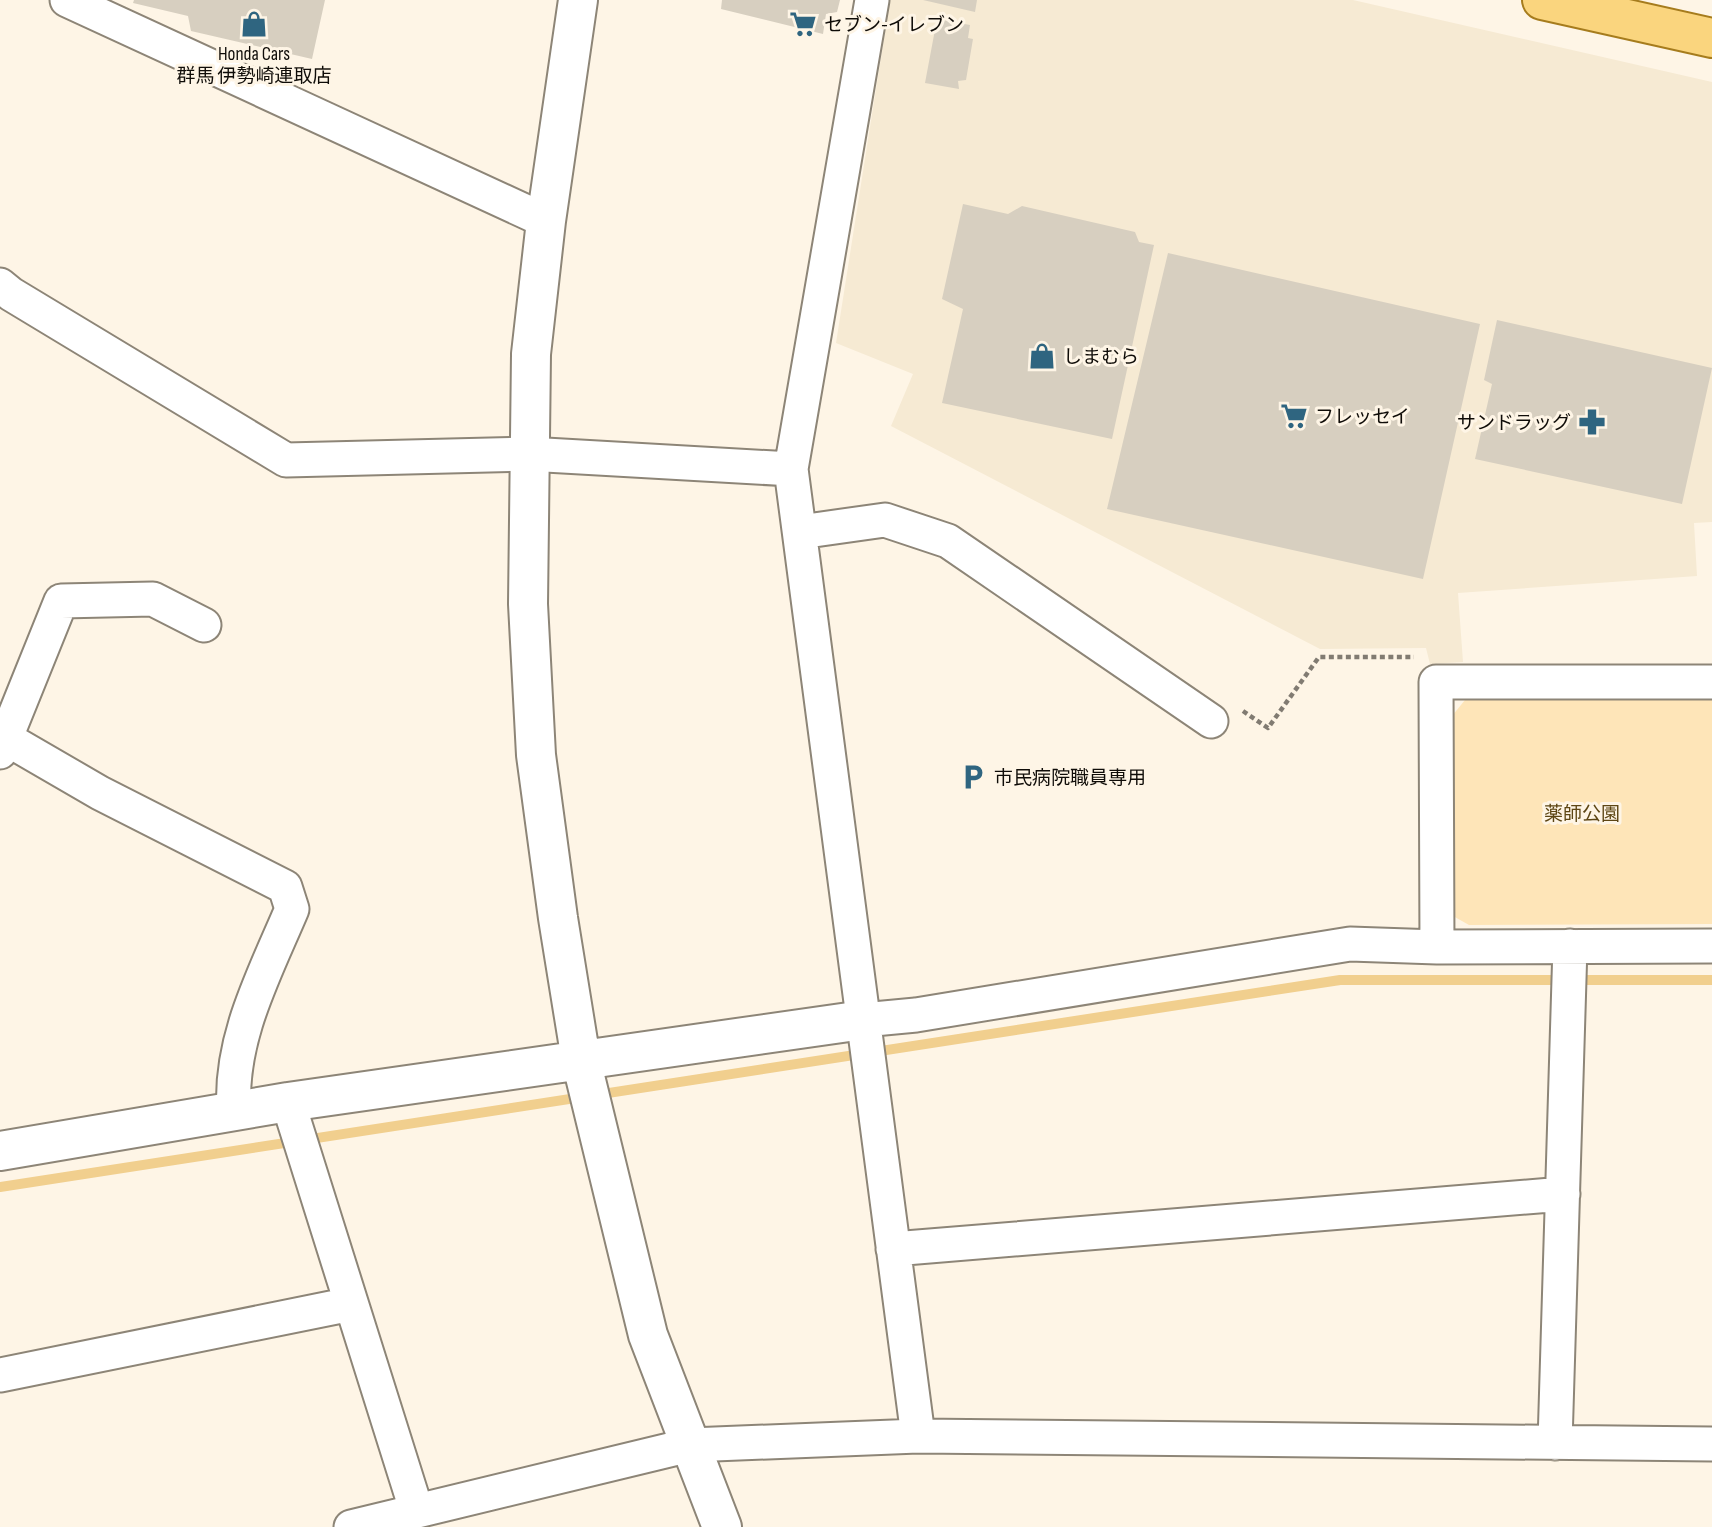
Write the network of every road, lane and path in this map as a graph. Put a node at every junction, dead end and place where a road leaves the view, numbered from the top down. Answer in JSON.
{"nodes":[{"id":1,"x":67,"y":0,"type":"edge"},
{"id":2,"x":578,"y":0,"type":"edge"},
{"id":3,"x":872,"y":0,"type":"edge"},
{"id":4,"x":1542,"y":0,"type":"edge"},
{"id":5,"x":1712,"y":38,"type":"edge"},
{"id":6,"x":546,"y":221,"type":"junction"},
{"id":7,"x":0,"y":285,"type":"edge"},
{"id":8,"x":528,"y":454,"type":"junction"},
{"id":9,"x":791,"y":469,"type":"junction"},
{"id":10,"x":800,"y":532,"type":"junction"},
{"id":11,"x":204,"y":625,"type":"dead end"},
{"id":12,"x":1436,"y":682,"type":"junction"},
{"id":13,"x":1712,"y":682,"type":"edge"},
{"id":14,"x":1211,"y":721,"type":"joint"},
{"id":15,"x":2,"y":742,"type":"edge"},
{"id":16,"x":1570,"y":946,"type":"junction"},
{"id":17,"x":1712,"y":946,"type":"edge"},
{"id":18,"x":1437,"y":947,"type":"junction"},
{"id":19,"x":863,"y":1020,"type":"junction"},
{"id":20,"x":580,"y":1060,"type":"junction"},
{"id":21,"x":288,"y":1102,"type":"junction"},
{"id":22,"x":234,"y":1111,"type":"junction"},
{"id":23,"x":0,"y":1151,"type":"edge"},
{"id":24,"x":1563,"y":1194,"type":"junction"},
{"id":25,"x":893,"y":1249,"type":"junction"},
{"id":26,"x":351,"y":1304,"type":"junction"},
{"id":27,"x":0,"y":1375,"type":"edge"},
{"id":28,"x":918,"y":1436,"type":"junction"},
{"id":29,"x":1555,"y":1443,"type":"junction"},
{"id":30,"x":1712,"y":1444,"type":"edge"},
{"id":31,"x":690,"y":1445,"type":"junction"},
{"id":32,"x":416,"y":1509,"type":"junction"},
{"id":33,"x":351,"y":1527,"type":"edge"},
{"id":34,"x":722,"y":1527,"type":"edge"}],
"edges":[{"from":1,"to":6,"type":"street"},
{"from":2,"to":6,"type":"street"},
{"from":3,"to":9,"type":"street"},
{"from":4,"to":5,"type":"main road"},
{"from":6,"to":8,"type":"street"},
{"from":7,"to":8,"type":"street"},
{"from":8,"to":9,"type":"street"},
{"from":8,"to":20,"type":"street"},
{"from":9,"to":10,"type":"street"},
{"from":10,"to":14,"type":"street"},
{"from":10,"to":19,"type":"street"},
{"from":11,"to":15,"type":"street"},
{"from":12,"to":13,"type":"street"},
{"from":12,"to":14,"type":"path"},
{"from":12,"to":18,"type":"street"},
{"from":15,"to":22,"type":"street"},
{"from":16,"to":17,"type":"street"},
{"from":16,"to":18,"type":"street"},
{"from":16,"to":24,"type":"street"},
{"from":18,"to":19,"type":"street"},
{"from":19,"to":20,"type":"street"},
{"from":19,"to":25,"type":"street"},
{"from":20,"to":21,"type":"street"},
{"from":20,"to":31,"type":"street"},
{"from":21,"to":22,"type":"street"},
{"from":21,"to":26,"type":"street"},
{"from":22,"to":23,"type":"street"},
{"from":24,"to":25,"type":"street"},
{"from":24,"to":29,"type":"street"},
{"from":25,"to":28,"type":"street"},
{"from":26,"to":27,"type":"street"},
{"from":26,"to":32,"type":"street"},
{"from":28,"to":29,"type":"street"},
{"from":28,"to":31,"type":"street"},
{"from":29,"to":30,"type":"street"},
{"from":31,"to":32,"type":"street"},
{"from":31,"to":34,"type":"street"},
{"from":32,"to":33,"type":"street"}]}
